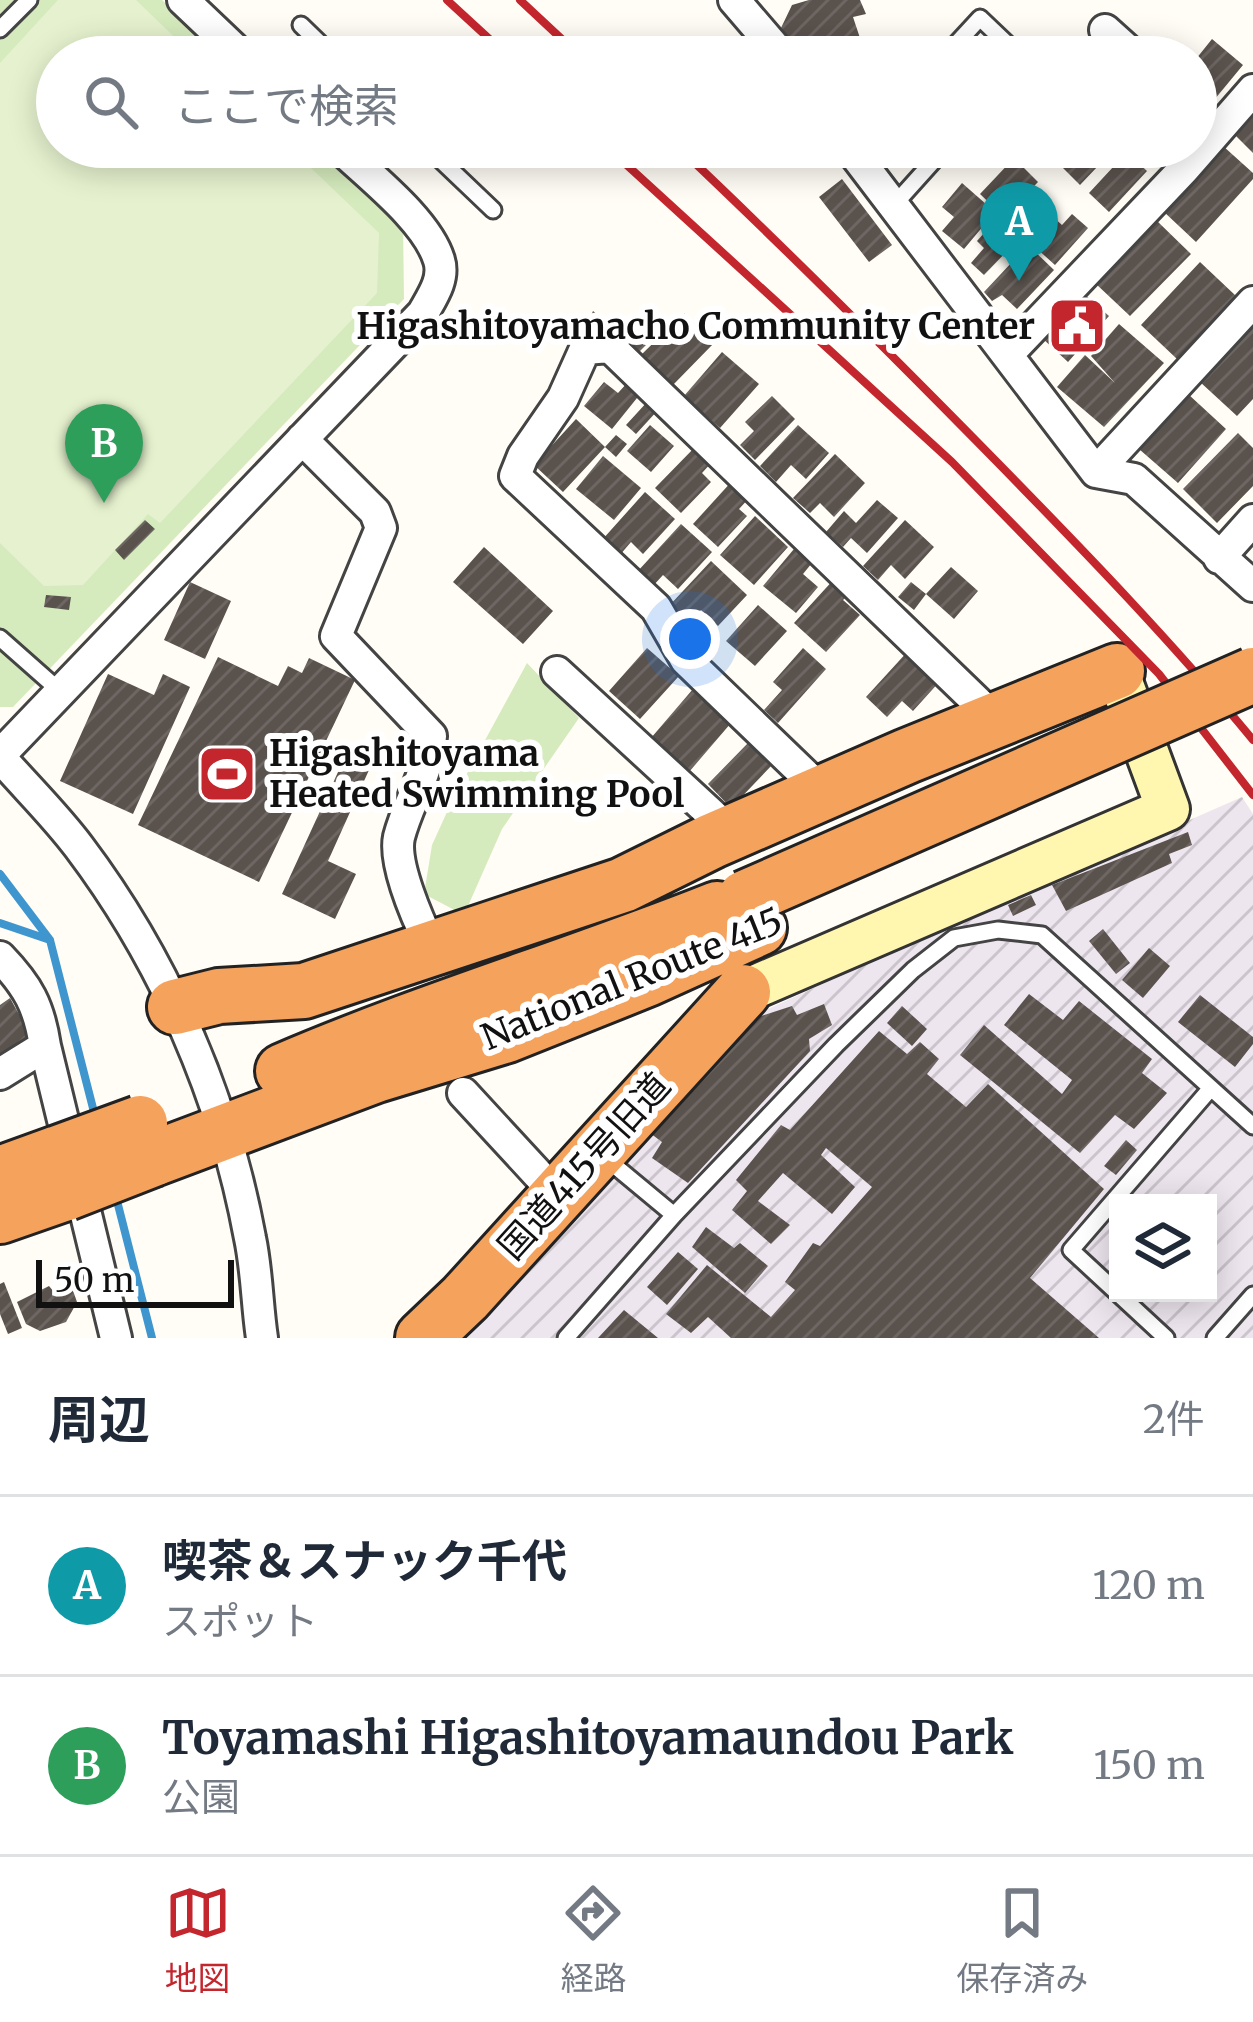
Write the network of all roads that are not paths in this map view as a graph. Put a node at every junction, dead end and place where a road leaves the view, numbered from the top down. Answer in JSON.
{"nodes":[{"id":1,"x":29,"y":0,"type":"edge"},
{"id":2,"x":183,"y":0,"type":"edge"},
{"id":3,"x":734,"y":0,"type":"edge"},
{"id":4,"x":301,"y":25,"type":"dead end"},
{"id":5,"x":0,"y":29,"type":"edge"},
{"id":6,"x":1105,"y":30,"type":"dead end"},
{"id":7,"x":221,"y":36,"type":"edge"},
{"id":8,"x":312,"y":36,"type":"edge"},
{"id":9,"x":766,"y":36,"type":"edge"},
{"id":10,"x":963,"y":36,"type":"edge"},
{"id":11,"x":999,"y":36,"type":"edge"},
{"id":12,"x":1112,"y":36,"type":"edge"},
{"id":13,"x":1253,"y":90,"type":"edge"},
{"id":14,"x":1217,"y":115,"type":"edge"},
{"id":15,"x":372,"y":168,"type":"edge"},
{"id":16,"x":449,"y":168,"type":"edge"},
{"id":17,"x":866,"y":168,"type":"edge"},
{"id":18,"x":927,"y":168,"type":"edge"},
{"id":19,"x":1167,"y":168,"type":"edge"},
{"id":20,"x":892,"y":206,"type":"junction"},
{"id":21,"x":493,"y":210,"type":"dead end"},
{"id":22,"x":1253,"y":302,"type":"edge"},
{"id":23,"x":1008,"y":354,"type":"junction"},
{"id":24,"x":302,"y":439,"type":"junction"},
{"id":25,"x":1096,"y":472,"type":"junction"},
{"id":26,"x":1253,"y":520,"type":"edge"},
{"id":27,"x":1219,"y":558,"type":"junction"},
{"id":28,"x":1253,"y":586,"type":"edge"},
{"id":29,"x":0,"y":638,"type":"edge"},
{"id":30,"x":1118,"y":671,"type":"joint"},
{"id":31,"x":556,"y":672,"type":"dead end"},
{"id":32,"x":1253,"y":675,"type":"edge"},
{"id":33,"x":61,"y":692,"type":"junction"},
{"id":34,"x":1253,"y":713,"type":"edge"},
{"id":35,"x":997,"y":721,"type":"junction"},
{"id":36,"x":0,"y":756,"type":"edge"},
{"id":37,"x":824,"y":793,"type":"junction"},
{"id":38,"x":733,"y":833,"type":"junction"},
{"id":39,"x":752,"y":913,"type":"junction"},
{"id":40,"x":431,"y":947,"type":"junction"},
{"id":41,"x":0,"y":957,"type":"edge"},
{"id":42,"x":743,"y":992,"type":"joint"},
{"id":43,"x":175,"y":1007,"type":"junction"},
{"id":44,"x":45,"y":1046,"type":"junction"},
{"id":45,"x":0,"y":1075,"type":"edge"},
{"id":46,"x":1211,"y":1088,"type":"junction"},
{"id":47,"x":463,"y":1093,"type":"dead end"},
{"id":48,"x":218,"y":1117,"type":"junction"},
{"id":49,"x":1253,"y":1126,"type":"edge"},
{"id":50,"x":597,"y":1150,"type":"junction"},
{"id":51,"x":62,"y":1173,"type":"junction"},
{"id":52,"x":0,"y":1174,"type":"edge"},
{"id":53,"x":558,"y":1196,"type":"junction"},
{"id":54,"x":674,"y":1215,"type":"junction"},
{"id":55,"x":0,"y":1216,"type":"edge"},
{"id":56,"x":1253,"y":1295,"type":"edge"},
{"id":57,"x":116,"y":1338,"type":"edge"},
{"id":58,"x":262,"y":1338,"type":"edge"},
{"id":59,"x":423,"y":1338,"type":"edge"},
{"id":60,"x":566,"y":1338,"type":"edge"},
{"id":61,"x":1166,"y":1338,"type":"edge"},
{"id":62,"x":1215,"y":1338,"type":"edge"}],
"edges":[{"from":1,"to":5,"type":"lane"},
{"from":2,"to":7,"type":"street"},
{"from":3,"to":9,"type":"street"},
{"from":4,"to":8,"type":"lane"},
{"from":6,"to":12,"type":"street"},
{"from":10,"to":11,"type":"lane"},
{"from":13,"to":14,"type":"street"},
{"from":15,"to":24,"type":"street"},
{"from":16,"to":21,"type":"lane"},
{"from":17,"to":20,"type":"street"},
{"from":18,"to":20,"type":"lane"},
{"from":19,"to":23,"type":"street"},
{"from":20,"to":23,"type":"street"},
{"from":22,"to":25,"type":"street"},
{"from":23,"to":25,"type":"street"},
{"from":24,"to":33,"type":"street"},
{"from":24,"to":40,"type":"street"},
{"from":25,"to":27,"type":"street"},
{"from":26,"to":27,"type":"street"},
{"from":27,"to":28,"type":"street"},
{"from":29,"to":33,"type":"lane"},
{"from":30,"to":35,"type":"highway"},
{"from":30,"to":42,"type":"street"},
{"from":31,"to":38,"type":"street"},
{"from":32,"to":39,"type":"highway","name":"National Route 415","bridge":true},
{"from":33,"to":36,"type":"street"},
{"from":34,"to":39,"type":"highway","name":"National Route 415"},
{"from":35,"to":37,"type":"highway"},
{"from":35,"to":37,"type":"street"},
{"from":36,"to":43,"type":"street"},
{"from":37,"to":38,"type":"highway"},
{"from":38,"to":40,"type":"highway"},
{"from":39,"to":48,"type":"highway","name":"National Route 415"},
{"from":40,"to":43,"type":"highway"},
{"from":41,"to":44,"type":"street"},
{"from":42,"to":50,"type":"highway","name":"国道415号旧道"},
{"from":43,"to":48,"type":"street"},
{"from":44,"to":45,"type":"street"},
{"from":44,"to":57,"type":"street"},
{"from":46,"to":49,"type":"lane"},
{"from":46,"to":54,"type":"lane"},
{"from":46,"to":61,"type":"lane"},
{"from":47,"to":53,"type":"street"},
{"from":48,"to":51,"type":"highway","name":"National Route 415","bridge":true},
{"from":48,"to":58,"type":"street"},
{"from":50,"to":53,"type":"highway","name":"国道415号旧道"},
{"from":50,"to":54,"type":"lane"},
{"from":51,"to":52,"type":"highway","name":"National Route 415"},
{"from":51,"to":55,"type":"highway","name":"National Route 415"},
{"from":53,"to":59,"type":"highway","name":"国道415号旧道"},
{"from":54,"to":60,"type":"lane"},
{"from":56,"to":62,"type":"lane"}]}
